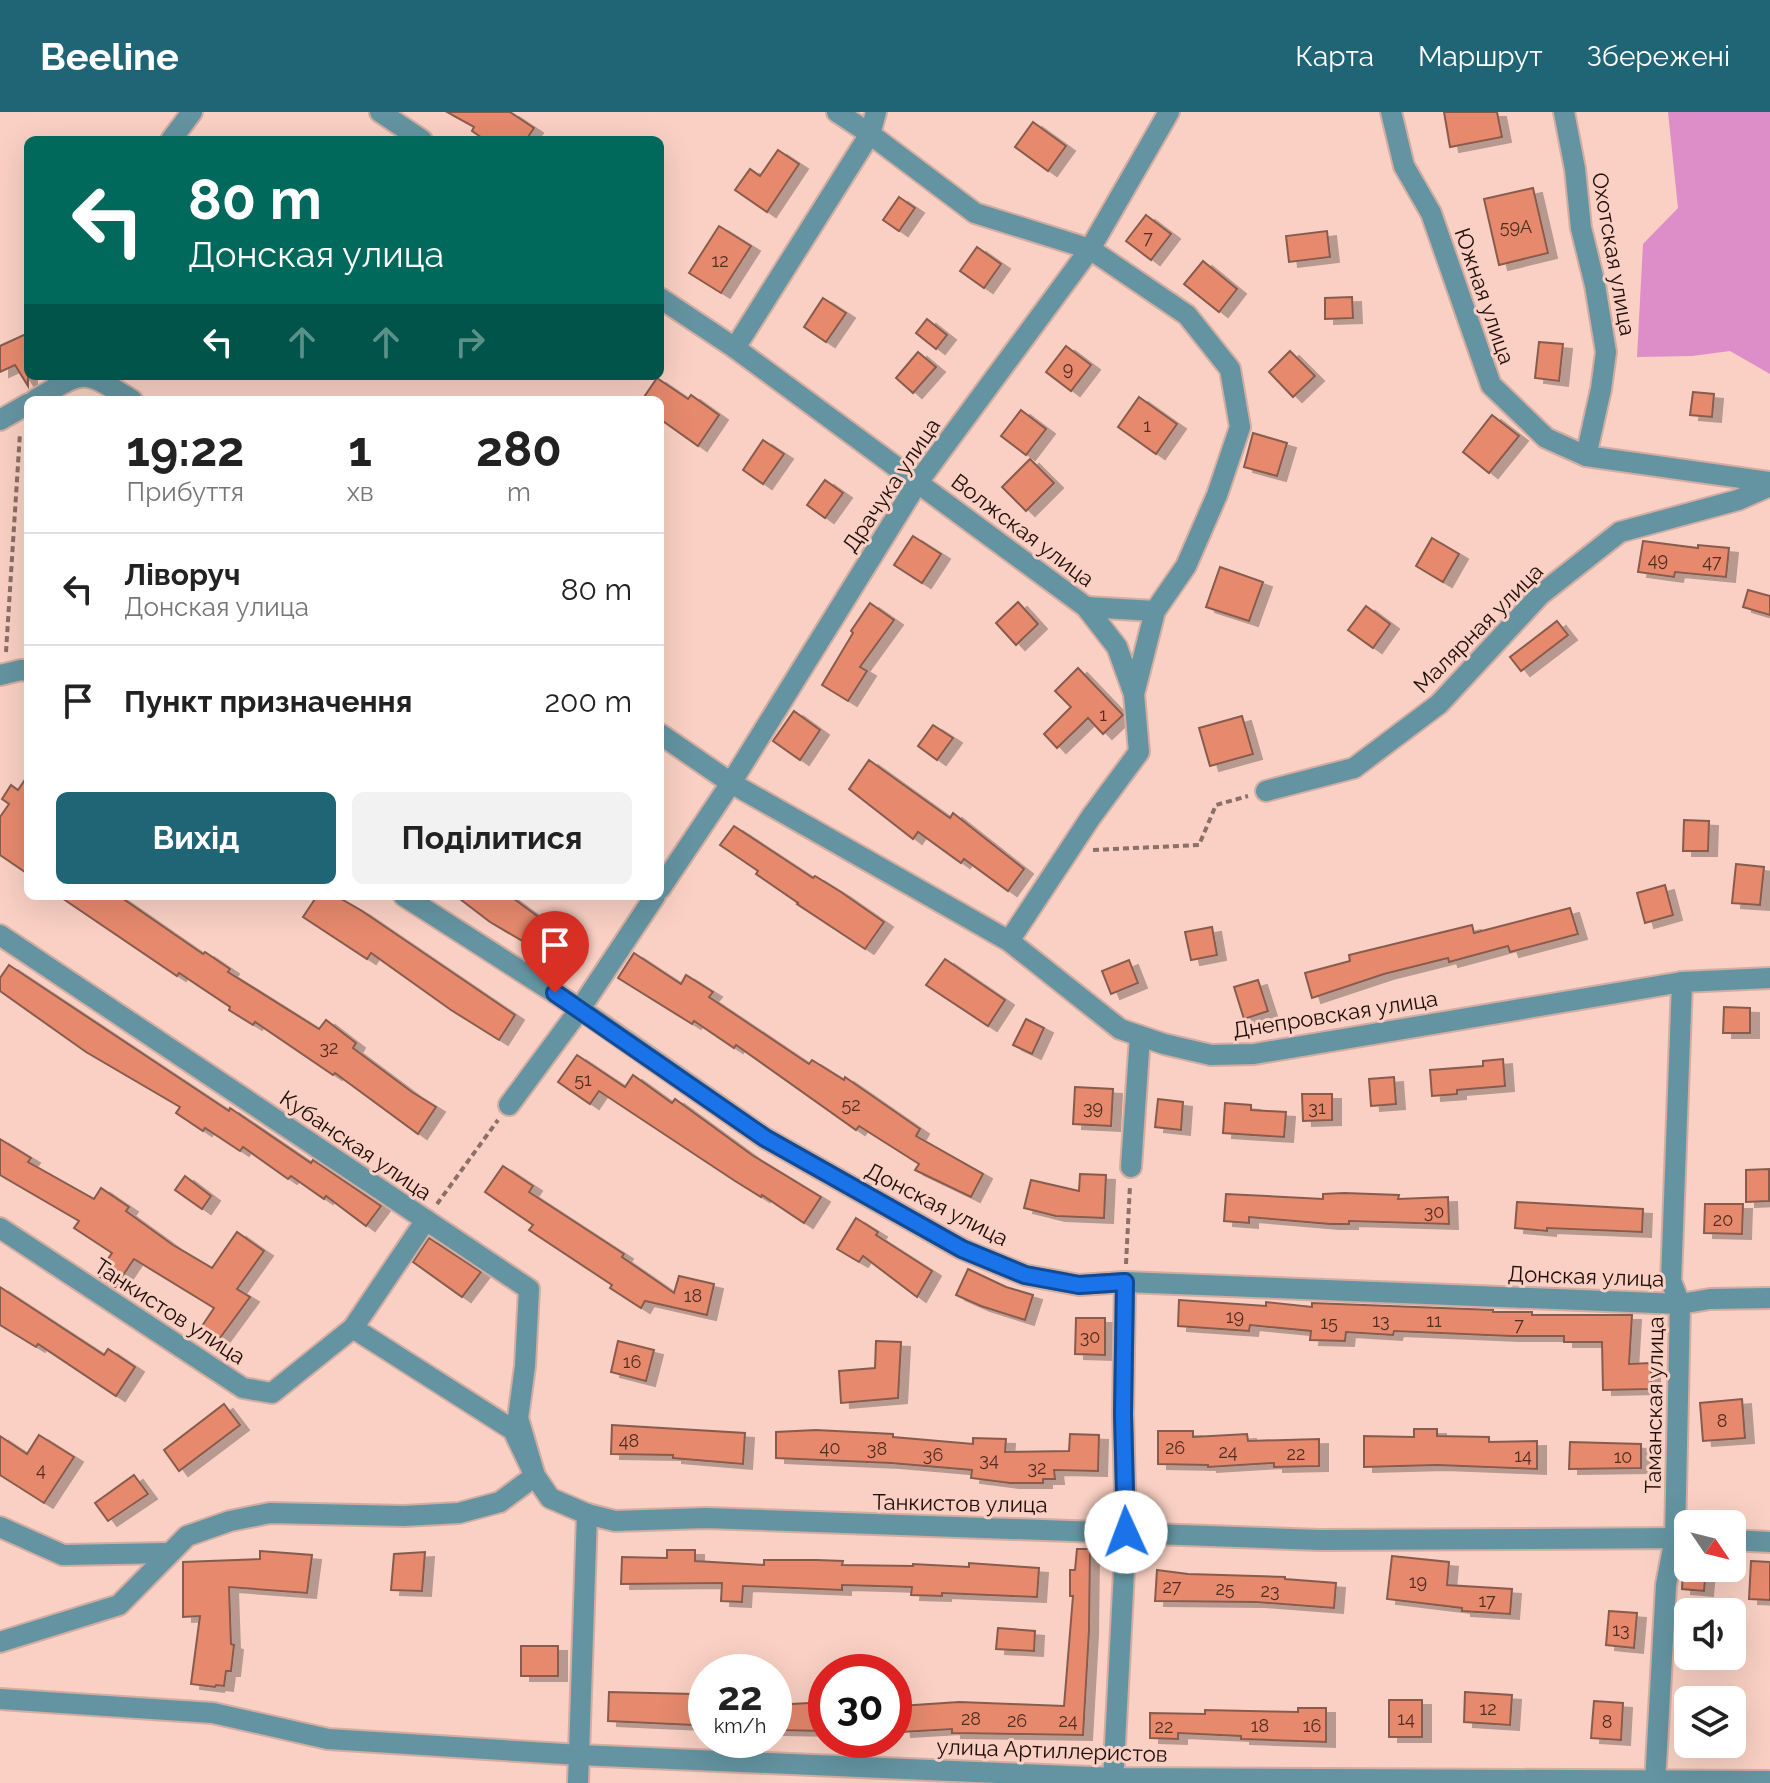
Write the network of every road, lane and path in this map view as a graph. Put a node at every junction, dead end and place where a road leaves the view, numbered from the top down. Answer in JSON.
{"nodes":[{"id":1,"x":192,"y":112,"type":"edge"},
{"id":2,"x":380,"y":112,"type":"edge"},
{"id":3,"x":837,"y":112,"type":"edge"},
{"id":4,"x":876,"y":112,"type":"edge"},
{"id":5,"x":1169,"y":112,"type":"edge"},
{"id":6,"x":1391,"y":112,"type":"edge"},
{"id":7,"x":1564,"y":112,"type":"edge"},
{"id":8,"x":870,"y":134,"type":"junction"},
{"id":9,"x":174,"y":136,"type":"edge"},
{"id":10,"x":416,"y":136,"type":"edge"},
{"id":11,"x":1090,"y":249,"type":"junction"},
{"id":12,"x":664,"y":301,"type":"edge"},
{"id":13,"x":735,"y":348,"type":"junction"},
{"id":14,"x":68,"y":380,"type":"edge"},
{"id":15,"x":101,"y":380,"type":"edge"},
{"id":16,"x":41,"y":396,"type":"edge"},
{"id":17,"x":126,"y":396,"type":"edge"},
{"id":18,"x":24,"y":406,"type":"edge"},
{"id":19,"x":24,"y":419,"type":"edge"},
{"id":20,"x":0,"y":420,"type":"edge"},
{"id":21,"x":1586,"y":456,"type":"junction"},
{"id":22,"x":918,"y":482,"type":"junction"},
{"id":23,"x":1770,"y":484,"type":"edge"},
{"id":24,"x":1086,"y":607,"type":"junction"},
{"id":25,"x":1155,"y":611,"type":"junction"},
{"id":26,"x":24,"y":670,"type":"edge"},
{"id":27,"x":2,"y":675,"type":"edge"},
{"id":28,"x":1134,"y":694,"type":"junction"},
{"id":29,"x":664,"y":737,"type":"edge"},
{"id":30,"x":731,"y":783,"type":"junction"},
{"id":31,"x":1266,"y":791,"type":"joint"},
{"id":32,"x":1073,"y":844,"type":"junction"},
{"id":33,"x":664,"y":883,"type":"edge"},
{"id":34,"x":410,"y":900,"type":"edge"},
{"id":35,"x":652,"y":900,"type":"edge"},
{"id":36,"x":0,"y":935,"type":"edge"},
{"id":37,"x":1009,"y":941,"type":"junction"},
{"id":38,"x":1770,"y":978,"type":"edge"},
{"id":39,"x":1682,"y":982,"type":"junction"},
{"id":40,"x":580,"y":1009,"type":"junction"},
{"id":41,"x":1140,"y":1036,"type":"junction"},
{"id":42,"x":509,"y":1105,"type":"joint"},
{"id":43,"x":1131,"y":1167,"type":"joint"},
{"id":44,"x":426,"y":1220,"type":"junction"},
{"id":45,"x":0,"y":1228,"type":"edge"},
{"id":46,"x":1125,"y":1282,"type":"junction"},
{"id":47,"x":1770,"y":1298,"type":"edge"},
{"id":48,"x":1680,"y":1304,"type":"junction"},
{"id":49,"x":353,"y":1328,"type":"junction"},
{"id":50,"x":535,"y":1476,"type":"junction"},
{"id":51,"x":1681,"y":1510,"type":"edge"},
{"id":52,"x":587,"y":1514,"type":"junction"},
{"id":53,"x":0,"y":1527,"type":"edge"},
{"id":54,"x":1126,"y":1532,"type":"junction"},
{"id":55,"x":1674,"y":1538,"type":"edge"},
{"id":56,"x":1746,"y":1541,"type":"edge"},
{"id":57,"x":1770,"y":1542,"type":"edge"},
{"id":58,"x":168,"y":1553,"type":"junction"},
{"id":59,"x":1674,"y":1560,"type":"edge"},
{"id":60,"x":0,"y":1642,"type":"edge"},
{"id":61,"x":0,"y":1699,"type":"edge"},
{"id":62,"x":580,"y":1755,"type":"junction"},
{"id":63,"x":1114,"y":1780,"type":"edge"},
{"id":64,"x":1770,"y":1781,"type":"edge"},
{"id":65,"x":1655,"y":1782,"type":"edge"},
{"id":66,"x":578,"y":1783,"type":"edge"}],
"edges":[{"from":1,"to":9,"type":"street"},
{"from":2,"to":10,"type":"street"},
{"from":3,"to":8,"type":"street"},
{"from":4,"to":8,"type":"street"},
{"from":5,"to":11,"type":"street","name":"Драчука улица"},
{"from":6,"to":21,"type":"street","name":"Южная улица"},
{"from":7,"to":21,"type":"street","name":"Охотская улица"},
{"from":8,"to":11,"type":"street"},
{"from":8,"to":13,"type":"street"},
{"from":11,"to":22,"type":"street","name":"Драчука улица"},
{"from":11,"to":25,"type":"street"},
{"from":12,"to":13,"type":"street","name":"Волжская улица"},
{"from":13,"to":22,"type":"street","name":"Волжская улица"},
{"from":14,"to":16,"type":"street"},
{"from":15,"to":17,"type":"street"},
{"from":18,"to":20,"type":"street"},
{"from":19,"to":27,"type":"path"},
{"from":21,"to":23,"type":"street"},
{"from":22,"to":24,"type":"street","name":"Волжская улица"},
{"from":22,"to":30,"type":"street","name":"Драчука улица"},
{"from":23,"to":31,"type":"street","name":"Малярная улица"},
{"from":24,"to":25,"type":"street"},
{"from":24,"to":28,"type":"street","name":"Волжская улица"},
{"from":25,"to":28,"type":"street"},
{"from":26,"to":27,"type":"street"},
{"from":28,"to":32,"type":"street","name":"Волжская улица"},
{"from":29,"to":30,"type":"street","name":"Днепровская улица"},
{"from":30,"to":33,"type":"street","name":"Драчука улица"},
{"from":30,"to":37,"type":"street","name":"Днепровская улица"},
{"from":31,"to":32,"type":"path"},
{"from":32,"to":37,"type":"street","name":"Волжская улица"},
{"from":34,"to":40,"type":"street","name":"Донская улица"},
{"from":35,"to":40,"type":"street"},
{"from":36,"to":44,"type":"street","name":"Кубанская улица"},
{"from":37,"to":41,"type":"street","name":"Днепровская улица"},
{"from":38,"to":39,"type":"street","name":"Днепровская улица"},
{"from":39,"to":41,"type":"street","name":"Днепровская улица"},
{"from":39,"to":48,"type":"street","name":"Таманская улица"},
{"from":40,"to":42,"type":"street"},
{"from":40,"to":46,"type":"street","name":"Донская улица"},
{"from":41,"to":43,"type":"street"},
{"from":42,"to":44,"type":"path"},
{"from":43,"to":46,"type":"path"},
{"from":44,"to":49,"type":"street"},
{"from":44,"to":50,"type":"street","name":"Кубанская улица"},
{"from":45,"to":49,"type":"street","name":"Танкистов улица"},
{"from":46,"to":48,"type":"street","name":"Донская улица"},
{"from":46,"to":54,"type":"street"},
{"from":47,"to":48,"type":"street","name":"Донская улица"},
{"from":48,"to":51,"type":"street","name":"Таманская улица"},
{"from":49,"to":50,"type":"street","name":"Танкистов улица"},
{"from":50,"to":52,"type":"street","name":"Танкистов улица"},
{"from":50,"to":58,"type":"street"},
{"from":52,"to":54,"type":"street","name":"Танкистов улица"},
{"from":52,"to":62,"type":"street"},
{"from":53,"to":58,"type":"street"},
{"from":54,"to":55,"type":"street","name":"Танкистов улица"},
{"from":54,"to":63,"type":"street"},
{"from":56,"to":57,"type":"street"},
{"from":58,"to":60,"type":"street"},
{"from":59,"to":65,"type":"street","name":"Таманская улица"},
{"from":61,"to":62,"type":"street","name":"улица Артиллеристов"},
{"from":62,"to":63,"type":"street","name":"улица Артиллеристов"},
{"from":62,"to":66,"type":"street"},
{"from":63,"to":65,"type":"street","name":"улица Артиллеристов"},
{"from":64,"to":65,"type":"street","name":"улица Артиллеристов"}]}
